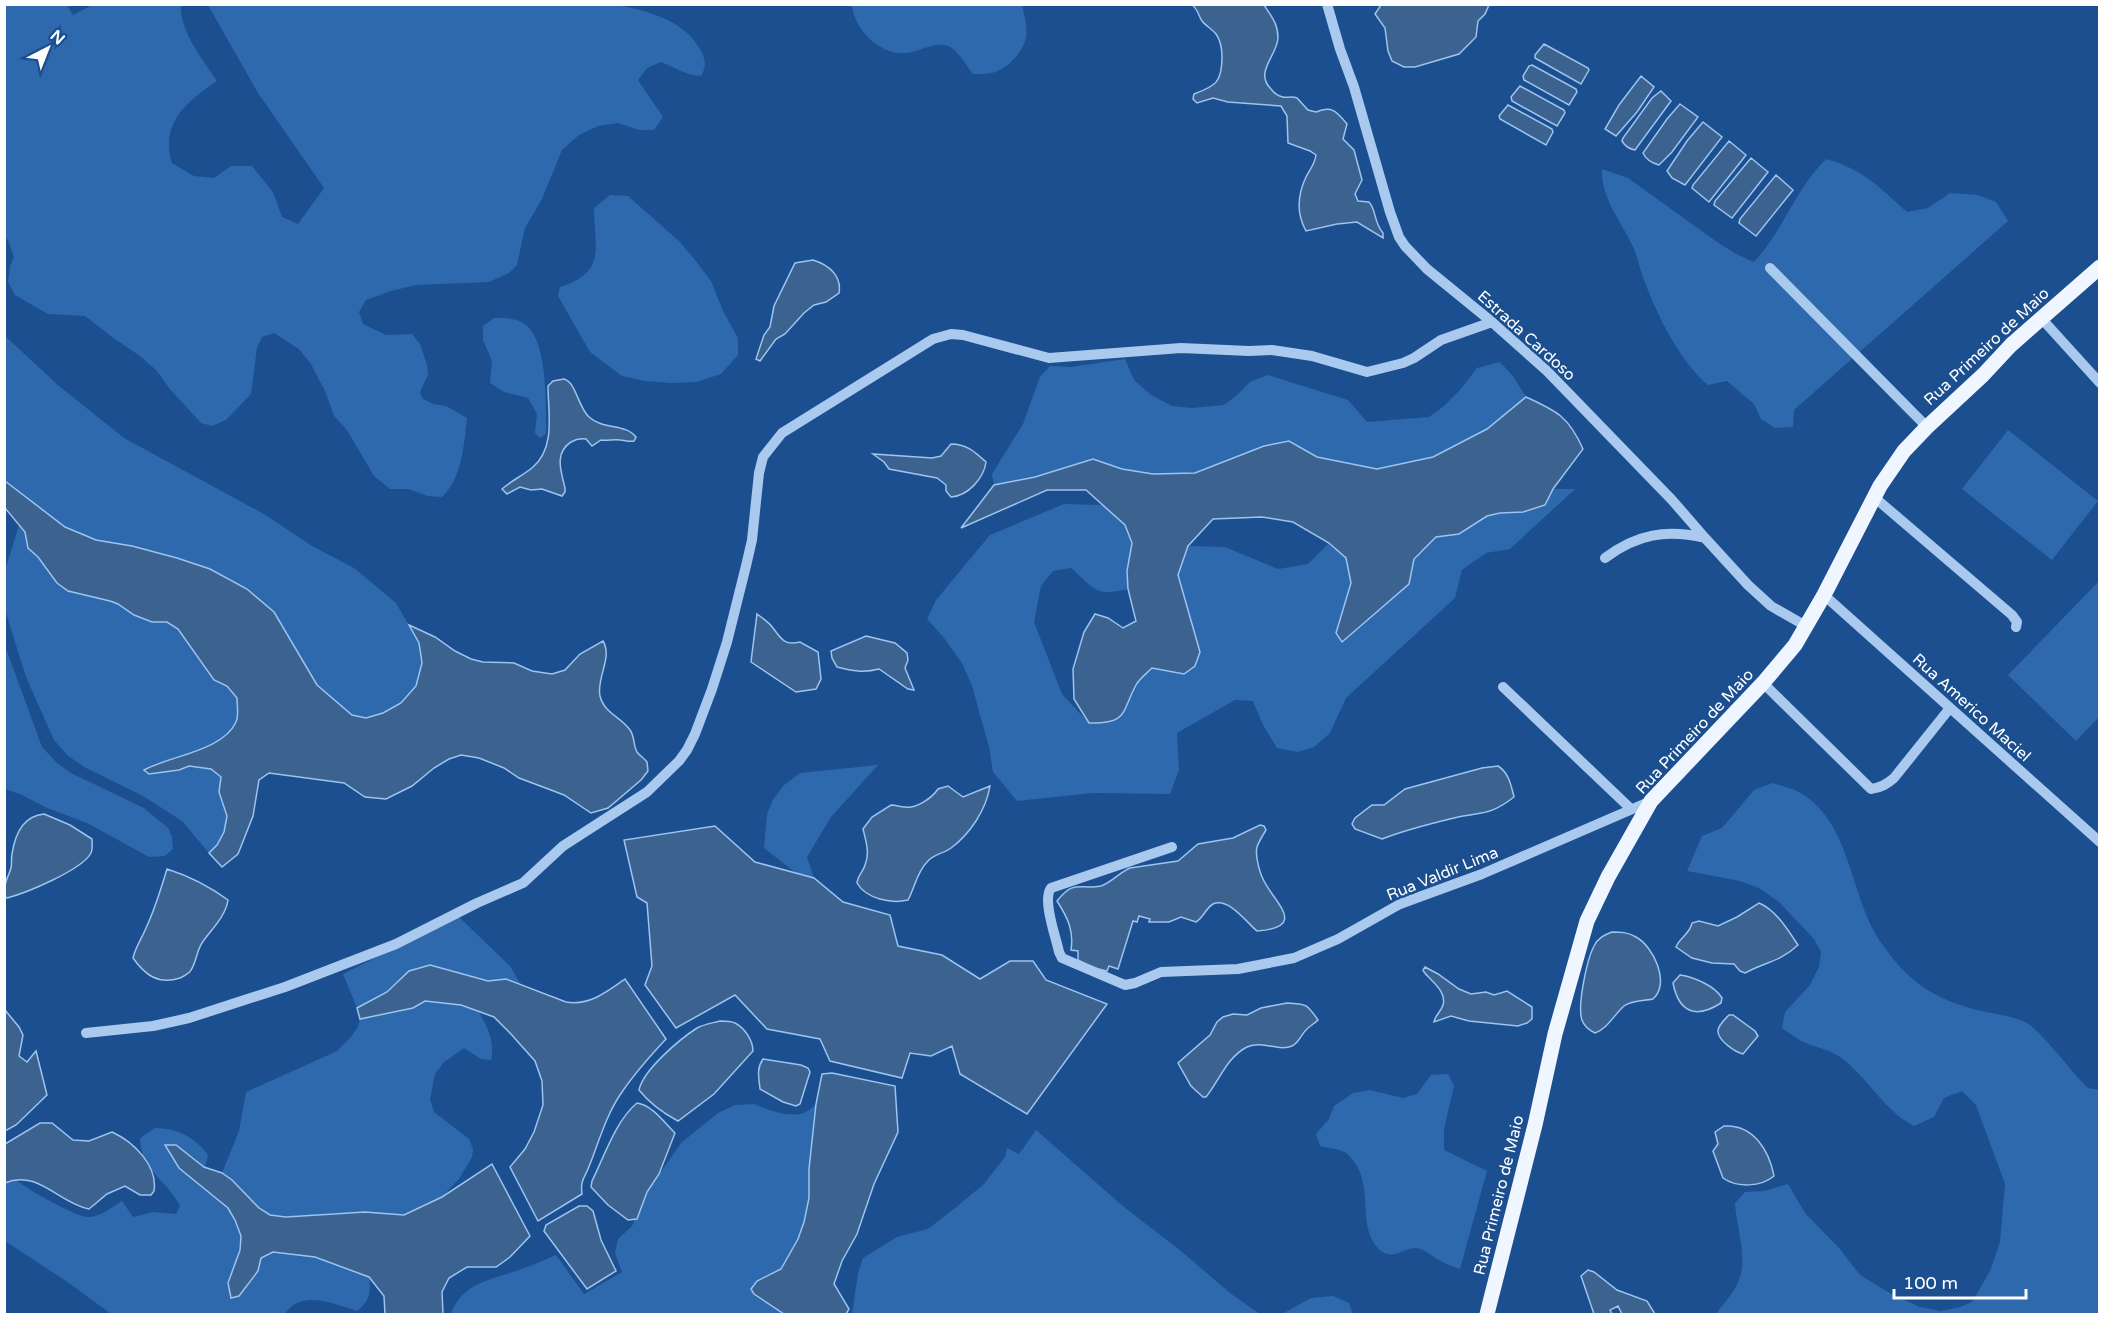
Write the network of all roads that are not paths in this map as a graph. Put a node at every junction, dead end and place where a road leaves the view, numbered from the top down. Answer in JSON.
{"nodes":[{"id":1,"x":1327,"y":4,"type":"edge"},
{"id":2,"x":2100,"y":267,"type":"edge"},
{"id":3,"x":1770,"y":268,"type":"dead end"},
{"id":4,"x":2041,"y":318,"type":"junction"},
{"id":5,"x":1492,"y":322,"type":"junction"},
{"id":6,"x":2100,"y":382,"type":"edge"},
{"id":7,"x":1927,"y":426,"type":"junction"},
{"id":8,"x":1874,"y":497,"type":"junction"},
{"id":9,"x":1705,"y":538,"type":"junction"},
{"id":10,"x":1605,"y":558,"type":"dead end"},
{"id":11,"x":1824,"y":595,"type":"junction"},
{"id":12,"x":1806,"y":626,"type":"junction"},
{"id":13,"x":2016,"y":627,"type":"dead end"},
{"id":14,"x":1763,"y":683,"type":"junction"},
{"id":15,"x":1503,"y":687,"type":"dead end"},
{"id":16,"x":1950,"y":708,"type":"junction"},
{"id":17,"x":1651,"y":801,"type":"junction"},
{"id":18,"x":1630,"y":809,"type":"junction"},
{"id":19,"x":2100,"y":842,"type":"edge"},
{"id":20,"x":1172,"y":847,"type":"dead end"},
{"id":21,"x":86,"y":1033,"type":"dead end"},
{"id":22,"x":1487,"y":1314,"type":"edge"}],
"edges":[{"from":1,"to":5,"type":"street","name":"Estrada Cardoso"},
{"from":2,"to":4,"type":"main road","name":"Rua Primeiro de Maio"},
{"from":3,"to":7,"type":"street"},
{"from":4,"to":6,"type":"street"},
{"from":4,"to":7,"type":"main road","name":"Rua Primeiro de Maio"},
{"from":5,"to":9,"type":"street","name":"Estrada Cardoso"},
{"from":5,"to":21,"type":"street"},
{"from":7,"to":8,"type":"main road","name":"Rua Primeiro de Maio"},
{"from":8,"to":11,"type":"main road","name":"Rua Primeiro de Maio"},
{"from":8,"to":13,"type":"street"},
{"from":9,"to":10,"type":"street"},
{"from":9,"to":12,"type":"street","name":"Estrada Cardoso"},
{"from":11,"to":12,"type":"main road","name":"Rua Primeiro de Maio"},
{"from":11,"to":16,"type":"street","name":"Rua Americo Maciel"},
{"from":12,"to":14,"type":"main road","name":"Rua Primeiro de Maio"},
{"from":14,"to":16,"type":"street"},
{"from":14,"to":17,"type":"main road","name":"Rua Primeiro de Maio"},
{"from":15,"to":18,"type":"street"},
{"from":16,"to":19,"type":"street","name":"Rua Americo Maciel"},
{"from":17,"to":18,"type":"street","name":"Rua Valdir Lima"},
{"from":17,"to":22,"type":"main road","name":"Rua Primeiro de Maio"},
{"from":18,"to":20,"type":"street","name":"Rua Valdir Lima"}]}
